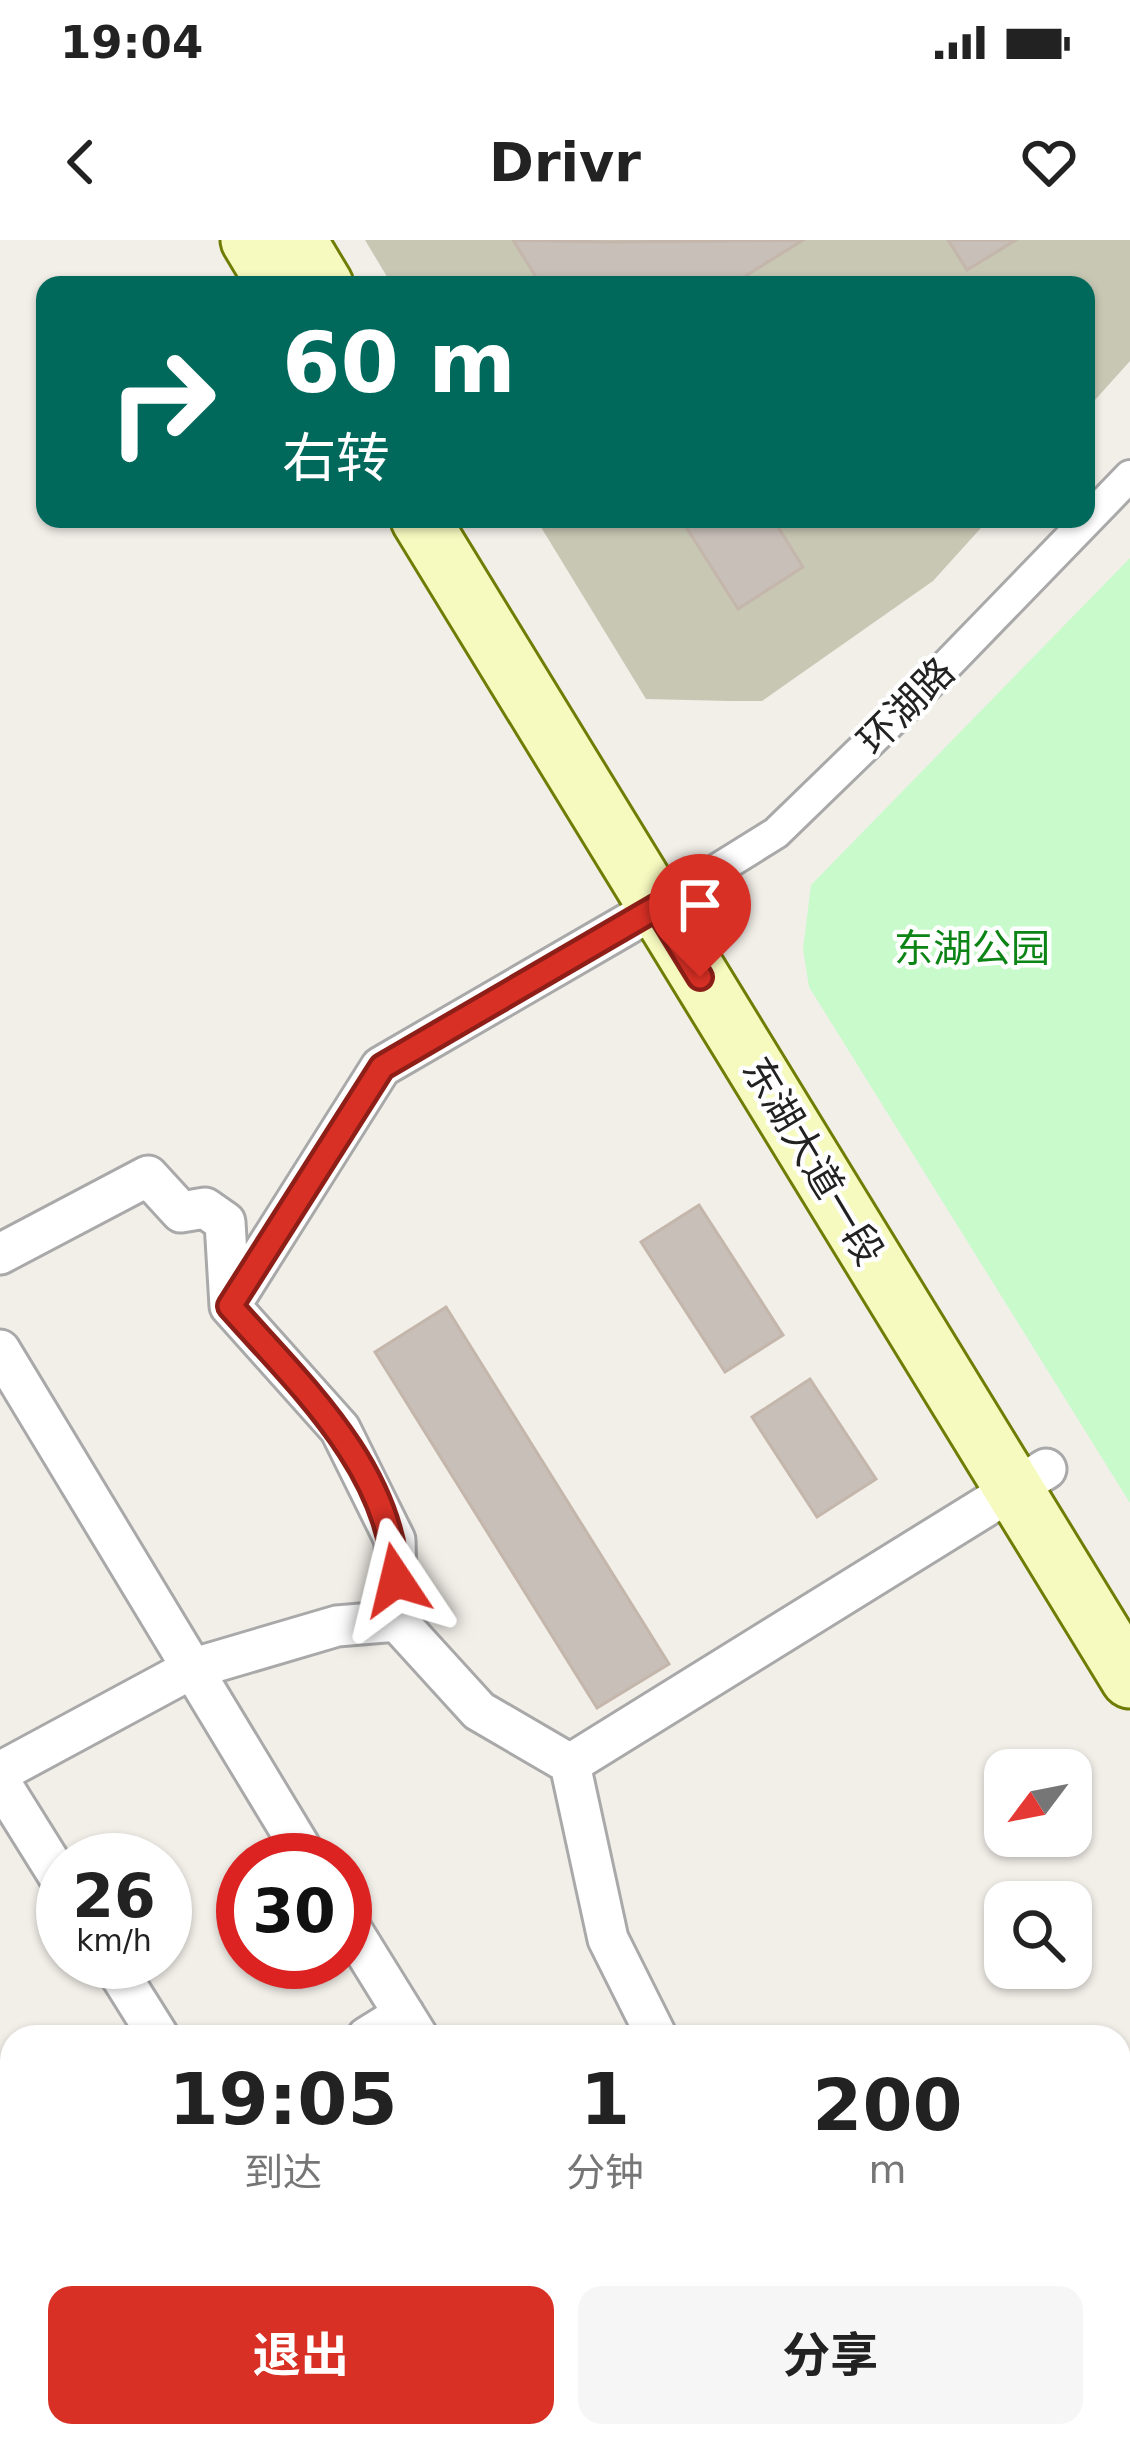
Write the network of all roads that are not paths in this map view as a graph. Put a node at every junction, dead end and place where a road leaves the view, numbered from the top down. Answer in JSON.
{"nodes":[{"id":1,"x":250,"y":240,"type":"edge"},
{"id":2,"x":296,"y":240,"type":"edge"},
{"id":3,"x":272,"y":276,"type":"edge"},
{"id":4,"x":318,"y":276,"type":"edge"},
{"id":5,"x":1130,"y":476,"type":"edge"},
{"id":6,"x":1095,"y":512,"type":"edge"},
{"id":7,"x":427,"y":528,"type":"edge"},
{"id":8,"x":471,"y":528,"type":"edge"},
{"id":9,"x":1080,"y":528,"type":"edge"},
{"id":10,"x":674,"y":896,"type":"junction"},
{"id":11,"x":0,"y":1254,"type":"edge"},
{"id":12,"x":230,"y":1306,"type":"junction"},
{"id":13,"x":0,"y":1351,"type":"edge"},
{"id":14,"x":1030,"y":1479,"type":"junction"},
{"id":15,"x":1130,"y":1608,"type":"edge"},
{"id":16,"x":397,"y":1621,"type":"junction"},
{"id":17,"x":190,"y":1669,"type":"junction"},
{"id":18,"x":1130,"y":1679,"type":"edge"},
{"id":19,"x":570,"y":1764,"type":"junction"},
{"id":20,"x":0,"y":1772,"type":"edge"},
{"id":21,"x":0,"y":1782,"type":"edge"},
{"id":22,"x":291,"y":1833,"type":"edge"},
{"id":23,"x":36,"y":1840,"type":"edge"},
{"id":24,"x":372,"y":1963,"type":"edge"},
{"id":25,"x":129,"y":1989,"type":"edge"},
{"id":26,"x":151,"y":2025,"type":"edge"},
{"id":27,"x":410,"y":2025,"type":"edge"},
{"id":28,"x":651,"y":2025,"type":"edge"}],
"edges":[{"from":1,"to":3,"type":"main road"},
{"from":2,"to":4,"type":"main road"},
{"from":5,"to":6,"type":"street","name":"环湖路"},
{"from":7,"to":10,"type":"main road","name":"东湖大道一段"},
{"from":8,"to":10,"type":"main road","name":"东湖大道一段"},
{"from":9,"to":10,"type":"street","name":"环湖路"},
{"from":10,"to":12,"type":"street"},
{"from":10,"to":14,"type":"main road","name":"东湖大道一段"},
{"from":11,"to":12,"type":"street"},
{"from":12,"to":16,"type":"street"},
{"from":13,"to":17,"type":"street"},
{"from":14,"to":15,"type":"main road","name":"东湖大道一段"},
{"from":14,"to":18,"type":"main road","name":"东湖大道一段"},
{"from":14,"to":19,"type":"street"},
{"from":16,"to":17,"type":"street"},
{"from":16,"to":19,"type":"street"},
{"from":17,"to":20,"type":"street"},
{"from":17,"to":22,"type":"street"},
{"from":19,"to":28,"type":"street"},
{"from":21,"to":23,"type":"street"},
{"from":24,"to":27,"type":"street"},
{"from":25,"to":26,"type":"street"}]}
